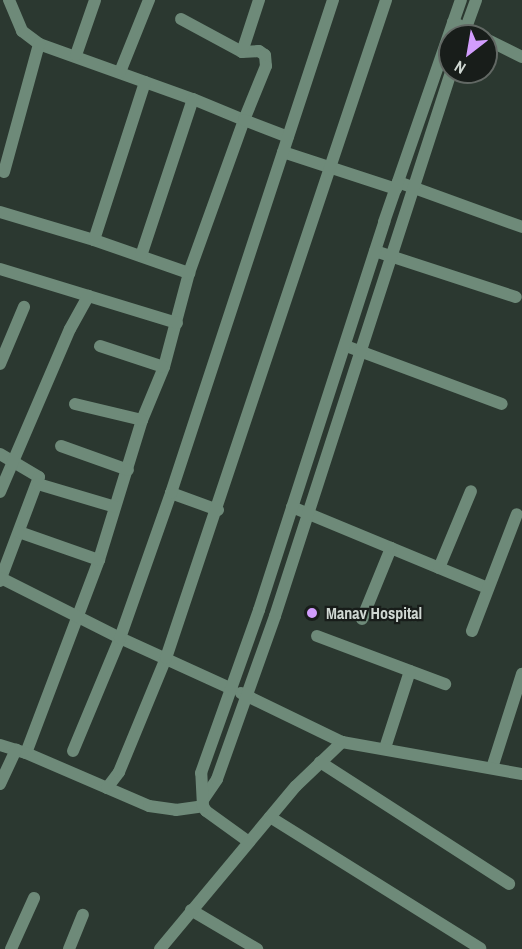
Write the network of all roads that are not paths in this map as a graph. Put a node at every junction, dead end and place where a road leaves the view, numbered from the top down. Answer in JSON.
{"nodes":[{"id":1,"x":9,"y":0,"type":"edge"},
{"id":2,"x":95,"y":0,"type":"edge"},
{"id":3,"x":150,"y":0,"type":"edge"},
{"id":4,"x":259,"y":0,"type":"edge"},
{"id":5,"x":333,"y":0,"type":"edge"},
{"id":6,"x":386,"y":0,"type":"edge"},
{"id":7,"x":461,"y":0,"type":"edge"},
{"id":8,"x":476,"y":0,"type":"edge"},
{"id":9,"x":181,"y":19,"type":"dead end"},
{"id":10,"x":453,"y":22,"type":"joint"},
{"id":11,"x":467,"y":24,"type":"edge"},
{"id":12,"x":39,"y":44,"type":"junction"},
{"id":13,"x":498,"y":45,"type":"edge"},
{"id":14,"x":242,"y":52,"type":"junction"},
{"id":15,"x":76,"y":55,"type":"junction"},
{"id":16,"x":522,"y":57,"type":"edge"},
{"id":17,"x":120,"y":72,"type":"junction"},
{"id":18,"x":145,"y":82,"type":"junction"},
{"id":19,"x":447,"y":84,"type":"edge"},
{"id":20,"x":193,"y":99,"type":"junction"},
{"id":21,"x":244,"y":120,"type":"junction"},
{"id":22,"x":288,"y":137,"type":"junction"},
{"id":23,"x":284,"y":152,"type":"junction"},
{"id":24,"x":331,"y":167,"type":"junction"},
{"id":25,"x":2,"y":171,"type":"edge"},
{"id":26,"x":0,"y":185,"type":"edge"},
{"id":27,"x":397,"y":185,"type":"junction"},
{"id":28,"x":414,"y":187,"type":"junction"},
{"id":29,"x":0,"y":212,"type":"edge"},
{"id":30,"x":522,"y":227,"type":"edge"},
{"id":31,"x":94,"y":240,"type":"junction"},
{"id":32,"x":375,"y":251,"type":"junction"},
{"id":33,"x":141,"y":256,"type":"junction"},
{"id":34,"x":392,"y":257,"type":"junction"},
{"id":35,"x":0,"y":269,"type":"edge"},
{"id":36,"x":189,"y":273,"type":"junction"},
{"id":37,"x":88,"y":296,"type":"junction"},
{"id":38,"x":516,"y":297,"type":"dead end"},
{"id":39,"x":24,"y":307,"type":"dead end"},
{"id":40,"x":177,"y":323,"type":"junction"},
{"id":41,"x":100,"y":346,"type":"dead end"},
{"id":42,"x":345,"y":346,"type":"junction"},
{"id":43,"x":362,"y":352,"type":"junction"},
{"id":44,"x":0,"y":364,"type":"edge"},
{"id":45,"x":164,"y":367,"type":"junction"},
{"id":46,"x":75,"y":404,"type":"dead end"},
{"id":47,"x":502,"y":404,"type":"dead end"},
{"id":48,"x":142,"y":420,"type":"junction"},
{"id":49,"x":61,"y":446,"type":"dead end"},
{"id":50,"x":0,"y":454,"type":"edge"},
{"id":51,"x":13,"y":462,"type":"junction"},
{"id":52,"x":128,"y":470,"type":"junction"},
{"id":53,"x":39,"y":484,"type":"junction"},
{"id":54,"x":471,"y":491,"type":"dead end"},
{"id":55,"x":0,"y":492,"type":"edge"},
{"id":56,"x":171,"y":493,"type":"junction"},
{"id":57,"x":115,"y":507,"type":"junction"},
{"id":58,"x":292,"y":507,"type":"junction"},
{"id":59,"x":218,"y":510,"type":"junction"},
{"id":60,"x":309,"y":514,"type":"junction"},
{"id":61,"x":518,"y":514,"type":"dead end"},
{"id":62,"x":19,"y":532,"type":"junction"},
{"id":63,"x":391,"y":548,"type":"junction"},
{"id":64,"x":99,"y":560,"type":"junction"},
{"id":65,"x":439,"y":568,"type":"junction"},
{"id":66,"x":1,"y":579,"type":"edge"},
{"id":67,"x":488,"y":588,"type":"junction"},
{"id":68,"x":78,"y":618,"type":"junction"},
{"id":69,"x":362,"y":619,"type":"dead end"},
{"id":70,"x":472,"y":631,"type":"dead end"},
{"id":71,"x":317,"y":636,"type":"dead end"},
{"id":72,"x":120,"y":638,"type":"junction"},
{"id":73,"x":166,"y":658,"type":"junction"},
{"id":74,"x":410,"y":670,"type":"junction"},
{"id":75,"x":522,"y":674,"type":"edge"},
{"id":76,"x":445,"y":684,"type":"dead end"},
{"id":77,"x":232,"y":689,"type":"junction"},
{"id":78,"x":246,"y":695,"type":"junction"},
{"id":79,"x":342,"y":742,"type":"junction"},
{"id":80,"x":0,"y":745,"type":"edge"},
{"id":81,"x":385,"y":748,"type":"junction"},
{"id":82,"x":21,"y":751,"type":"junction"},
{"id":83,"x":73,"y":751,"type":"dead end"},
{"id":84,"x":320,"y":762,"type":"junction"},
{"id":85,"x":492,"y":768,"type":"junction"},
{"id":86,"x":522,"y":774,"type":"edge"},
{"id":87,"x":0,"y":784,"type":"edge"},
{"id":88,"x":107,"y":788,"type":"junction"},
{"id":89,"x":203,"y":803,"type":"junction"},
{"id":90,"x":270,"y":817,"type":"junction"},
{"id":91,"x":249,"y":842,"type":"junction"},
{"id":92,"x":508,"y":884,"type":"dead end"},
{"id":93,"x":34,"y":898,"type":"dead end"},
{"id":94,"x":191,"y":910,"type":"junction"},
{"id":95,"x":83,"y":915,"type":"dead end"},
{"id":96,"x":480,"y":948,"type":"edge"},
{"id":97,"x":11,"y":949,"type":"edge"},
{"id":98,"x":69,"y":949,"type":"edge"},
{"id":99,"x":160,"y":949,"type":"edge"},
{"id":100,"x":256,"y":949,"type":"edge"}],
"edges":[{"from":1,"to":12,"type":"street"},
{"from":2,"to":15,"type":"street"},
{"from":3,"to":17,"type":"street"},
{"from":4,"to":14,"type":"street"},
{"from":5,"to":22,"type":"street"},
{"from":6,"to":24,"type":"street"},
{"from":7,"to":10,"type":"street"},
{"from":8,"to":11,"type":"street"},
{"from":9,"to":14,"type":"street"},
{"from":10,"to":27,"type":"street"},
{"from":12,"to":15,"type":"street"},
{"from":12,"to":25,"type":"street"},
{"from":13,"to":16,"type":"street"},
{"from":14,"to":21,"type":"street"},
{"from":15,"to":17,"type":"street"},
{"from":17,"to":18,"type":"street"},
{"from":18,"to":20,"type":"street"},
{"from":18,"to":31,"type":"street"},
{"from":19,"to":28,"type":"street"},
{"from":20,"to":21,"type":"street"},
{"from":20,"to":33,"type":"street"},
{"from":21,"to":22,"type":"street"},
{"from":21,"to":36,"type":"street"},
{"from":22,"to":23,"type":"street"},
{"from":23,"to":24,"type":"street"},
{"from":23,"to":56,"type":"street"},
{"from":24,"to":27,"type":"street"},
{"from":24,"to":59,"type":"street"},
{"from":25,"to":26,"type":"street"},
{"from":27,"to":28,"type":"street"},
{"from":27,"to":32,"type":"street"},
{"from":28,"to":30,"type":"street"},
{"from":28,"to":34,"type":"street"},
{"from":29,"to":31,"type":"street"},
{"from":31,"to":33,"type":"street"},
{"from":32,"to":34,"type":"street"},
{"from":32,"to":42,"type":"street"},
{"from":33,"to":36,"type":"street"},
{"from":34,"to":38,"type":"street"},
{"from":34,"to":43,"type":"street"},
{"from":35,"to":37,"type":"street"},
{"from":36,"to":40,"type":"street"},
{"from":37,"to":40,"type":"street"},
{"from":37,"to":51,"type":"street"},
{"from":39,"to":44,"type":"street"},
{"from":40,"to":45,"type":"street"},
{"from":41,"to":45,"type":"street"},
{"from":42,"to":43,"type":"street"},
{"from":42,"to":58,"type":"street"},
{"from":43,"to":47,"type":"street"},
{"from":43,"to":60,"type":"street"},
{"from":45,"to":48,"type":"street"},
{"from":46,"to":48,"type":"street"},
{"from":48,"to":52,"type":"street"},
{"from":49,"to":52,"type":"street"},
{"from":50,"to":51,"type":"street"},
{"from":51,"to":53,"type":"street"},
{"from":51,"to":55,"type":"street"},
{"from":52,"to":57,"type":"street"},
{"from":53,"to":57,"type":"street"},
{"from":53,"to":62,"type":"street"},
{"from":54,"to":65,"type":"street"},
{"from":56,"to":59,"type":"street"},
{"from":56,"to":72,"type":"street"},
{"from":57,"to":64,"type":"street"},
{"from":58,"to":60,"type":"street"},
{"from":58,"to":77,"type":"street"},
{"from":59,"to":73,"type":"street"},
{"from":60,"to":63,"type":"street"},
{"from":60,"to":78,"type":"street"},
{"from":61,"to":67,"type":"street"},
{"from":62,"to":64,"type":"street"},
{"from":62,"to":66,"type":"street"},
{"from":63,"to":65,"type":"street"},
{"from":63,"to":69,"type":"street"},
{"from":64,"to":68,"type":"street"},
{"from":65,"to":67,"type":"street"},
{"from":66,"to":68,"type":"street"},
{"from":67,"to":70,"type":"street"},
{"from":68,"to":72,"type":"street"},
{"from":68,"to":82,"type":"street"},
{"from":71,"to":74,"type":"street"},
{"from":72,"to":73,"type":"street"},
{"from":72,"to":83,"type":"street"},
{"from":73,"to":77,"type":"street"},
{"from":73,"to":88,"type":"street"},
{"from":74,"to":76,"type":"street"},
{"from":74,"to":81,"type":"street"},
{"from":75,"to":85,"type":"street"},
{"from":77,"to":78,"type":"street"},
{"from":77,"to":89,"type":"street"},
{"from":78,"to":79,"type":"street"},
{"from":78,"to":89,"type":"street"},
{"from":79,"to":81,"type":"street"},
{"from":79,"to":84,"type":"street"},
{"from":80,"to":82,"type":"street"},
{"from":81,"to":85,"type":"street"},
{"from":82,"to":87,"type":"street"},
{"from":82,"to":88,"type":"street"},
{"from":84,"to":90,"type":"street"},
{"from":84,"to":92,"type":"street"},
{"from":85,"to":86,"type":"street"},
{"from":88,"to":89,"type":"street"},
{"from":89,"to":91,"type":"street"},
{"from":90,"to":91,"type":"street"},
{"from":90,"to":96,"type":"street"},
{"from":91,"to":94,"type":"street"},
{"from":93,"to":97,"type":"street"},
{"from":94,"to":99,"type":"street"},
{"from":94,"to":100,"type":"street"},
{"from":95,"to":98,"type":"street"}]}
